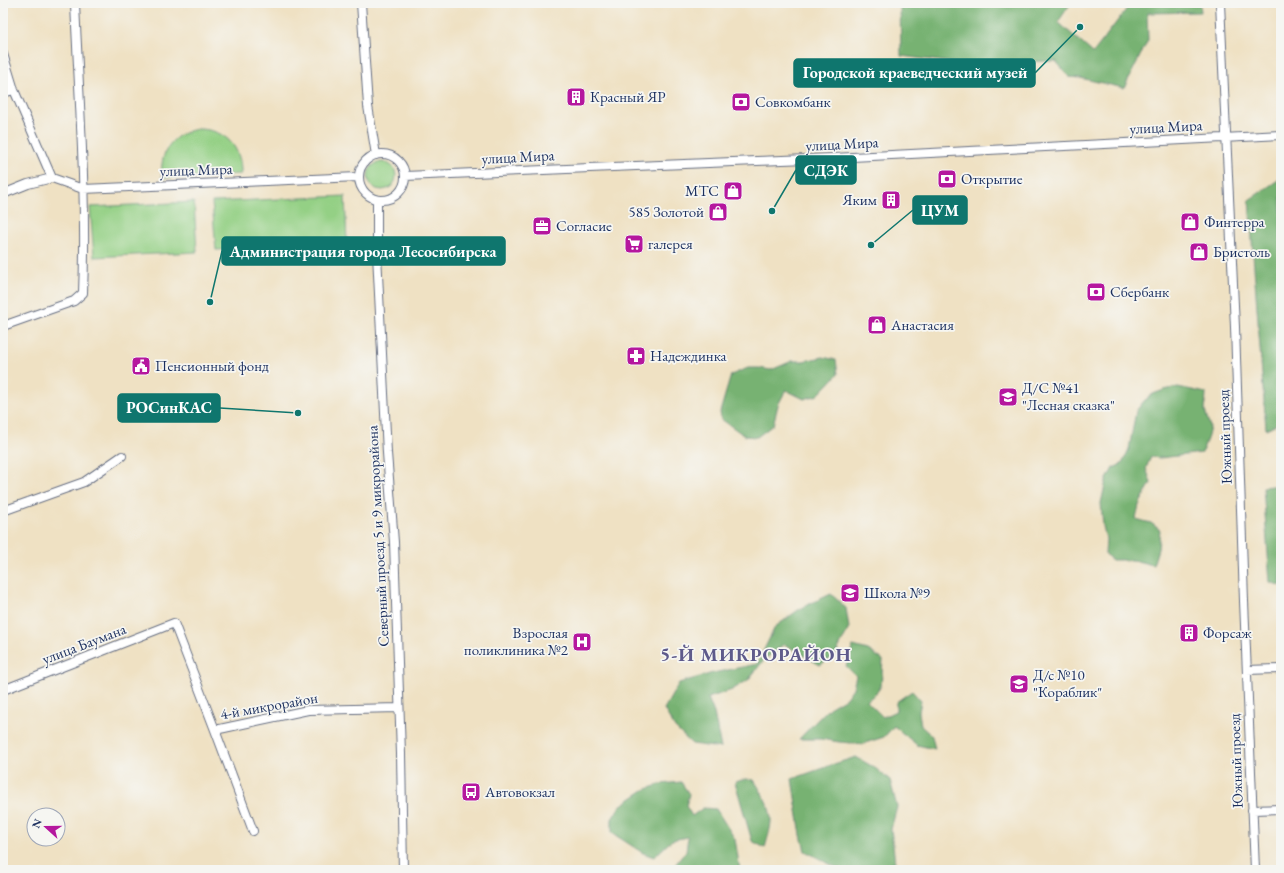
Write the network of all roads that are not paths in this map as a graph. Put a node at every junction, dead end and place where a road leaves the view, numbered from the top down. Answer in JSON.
{"nodes":[{"id":1,"x":75,"y":3,"type":"edge"},
{"id":2,"x":361,"y":3,"type":"edge"},
{"id":3,"x":1220,"y":3,"type":"edge"},
{"id":4,"x":3,"y":54,"type":"edge"},
{"id":5,"x":14,"y":90,"type":"junction"},
{"id":6,"x":3,"y":93,"type":"edge"},
{"id":7,"x":1281,"y":136,"type":"edge"},
{"id":8,"x":1226,"y":138,"type":"junction"},
{"id":9,"x":376,"y":155,"type":"junction"},
{"id":10,"x":405,"y":176,"type":"junction"},
{"id":11,"x":358,"y":177,"type":"junction"},
{"id":12,"x":52,"y":178,"type":"junction"},
{"id":13,"x":83,"y":189,"type":"junction"},
{"id":14,"x":3,"y":194,"type":"edge"},
{"id":15,"x":377,"y":200,"type":"junction"},
{"id":16,"x":3,"y":326,"type":"edge"},
{"id":17,"x":122,"y":456,"type":"dead end"},
{"id":18,"x":3,"y":511,"type":"edge"},
{"id":19,"x":174,"y":623,"type":"joint"},
{"id":20,"x":1281,"y":669,"type":"edge"},
{"id":21,"x":1247,"y":670,"type":"junction"},
{"id":22,"x":3,"y":690,"type":"edge"},
{"id":23,"x":400,"y":708,"type":"junction"},
{"id":24,"x":216,"y":730,"type":"junction"},
{"id":25,"x":1281,"y":809,"type":"edge"},
{"id":26,"x":1252,"y":810,"type":"junction"},
{"id":27,"x":253,"y":831,"type":"dead end"},
{"id":28,"x":403,"y":870,"type":"edge"},
{"id":29,"x":1255,"y":870,"type":"edge"}],
"edges":[{"from":1,"to":13,"type":"street"},
{"from":2,"to":9,"type":"street"},
{"from":3,"to":8,"type":"street","name":"Южный проезд"},
{"from":4,"to":5,"type":"street"},
{"from":5,"to":6,"type":"street"},
{"from":5,"to":12,"type":"street"},
{"from":7,"to":8,"type":"street","name":"улица Мира"},
{"from":8,"to":10,"type":"street","name":"улица Мира"},
{"from":8,"to":21,"type":"street","name":"Южный проезд"},
{"from":9,"to":10,"type":"street"},
{"from":9,"to":11,"type":"street"},
{"from":10,"to":15,"type":"street"},
{"from":11,"to":13,"type":"street","name":"улица Мира"},
{"from":11,"to":15,"type":"street"},
{"from":12,"to":13,"type":"street"},
{"from":12,"to":14,"type":"street"},
{"from":13,"to":16,"type":"street"},
{"from":15,"to":23,"type":"street","name":"Северный проезд 5 и 9 микрорайона"},
{"from":17,"to":18,"type":"street"},
{"from":19,"to":22,"type":"street","name":"улица Баумана"},
{"from":19,"to":24,"type":"street","name":"4-й микрорайон"},
{"from":20,"to":21,"type":"street"},
{"from":21,"to":26,"type":"street","name":"Южный проезд"},
{"from":23,"to":24,"type":"street","name":"4-й микрорайон"},
{"from":23,"to":28,"type":"street","name":"Северный проезд 5 и 9 микрорайона"},
{"from":24,"to":27,"type":"street","name":"4-й микрорайон"},
{"from":25,"to":26,"type":"street"},
{"from":26,"to":29,"type":"street","name":"Южный проезд"}]}
